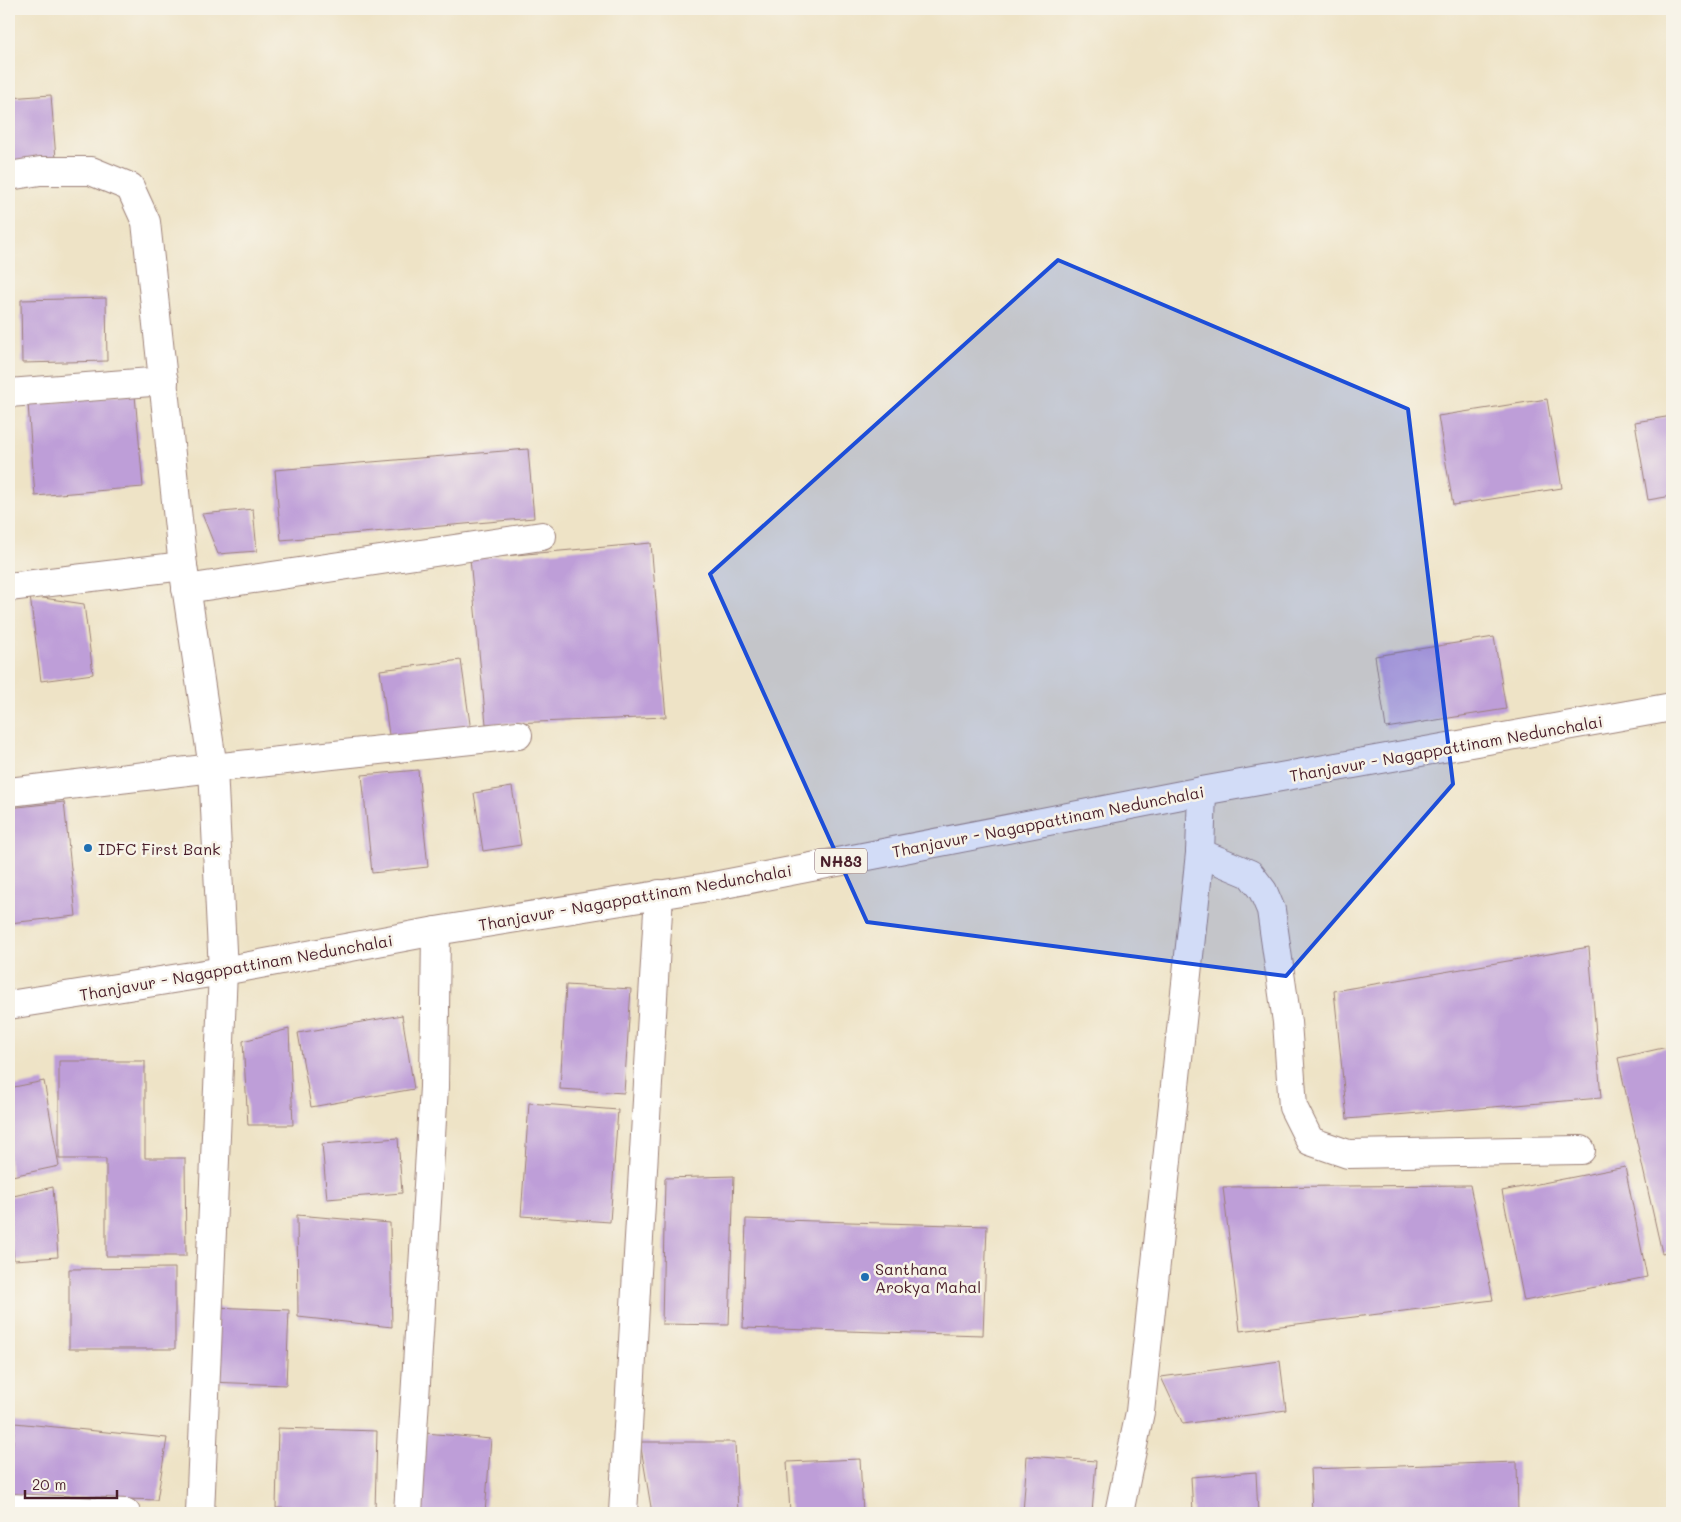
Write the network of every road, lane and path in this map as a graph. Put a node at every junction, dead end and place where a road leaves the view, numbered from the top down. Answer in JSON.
{"nodes":[{"id":1,"x":9,"y":176,"type":"edge"},
{"id":2,"x":164,"y":381,"type":"junction"},
{"id":3,"x":9,"y":393,"type":"edge"},
{"id":4,"x":542,"y":536,"type":"dead end"},
{"id":5,"x":184,"y":578,"type":"junction"},
{"id":6,"x":9,"y":587,"type":"edge"},
{"id":7,"x":1672,"y":707,"type":"edge"},
{"id":8,"x":518,"y":735,"type":"dead end"},
{"id":9,"x":213,"y":768,"type":"junction"},
{"id":10,"x":1202,"y":791,"type":"junction"},
{"id":11,"x":9,"y":792,"type":"edge"},
{"id":12,"x":1200,"y":853,"type":"junction"},
{"id":13,"x":659,"y":894,"type":"junction"},
{"id":14,"x":436,"y":931,"type":"junction"},
{"id":15,"x":223,"y":971,"type":"junction"},
{"id":16,"x":9,"y":1005,"type":"edge"},
{"id":17,"x":1581,"y":1150,"type":"dead end"},
{"id":18,"x":9,"y":1508,"type":"edge"},
{"id":19,"x":126,"y":1513,"type":"edge"},
{"id":20,"x":200,"y":1513,"type":"edge"},
{"id":21,"x":408,"y":1513,"type":"edge"},
{"id":22,"x":623,"y":1513,"type":"edge"},
{"id":23,"x":1119,"y":1513,"type":"edge"}],
"edges":[{"from":1,"to":2,"type":"main road"},
{"from":2,"to":3,"type":"main road"},
{"from":2,"to":5,"type":"main road"},
{"from":4,"to":5,"type":"main road"},
{"from":5,"to":6,"type":"main road"},
{"from":5,"to":9,"type":"main road"},
{"from":7,"to":10,"type":"main road","name":"Thanjavur - Nagappattinam Nedunchalai","number":"NH83"},
{"from":8,"to":9,"type":"main road"},
{"from":9,"to":11,"type":"main road"},
{"from":9,"to":15,"type":"main road"},
{"from":10,"to":12,"type":"main road"},
{"from":10,"to":13,"type":"main road","name":"Thanjavur - Nagappattinam Nedunchalai","number":"NH83"},
{"from":12,"to":17,"type":"main road"},
{"from":12,"to":23,"type":"main road"},
{"from":13,"to":14,"type":"main road","name":"Thanjavur - Nagappattinam Nedunchalai","number":"NH83"},
{"from":13,"to":22,"type":"main road"},
{"from":14,"to":15,"type":"main road","name":"Thanjavur - Nagappattinam Nedunchalai","number":"NH83"},
{"from":14,"to":21,"type":"main road"},
{"from":15,"to":16,"type":"main road","name":"Thanjavur - Nagappattinam Nedunchalai","number":"NH83"},
{"from":15,"to":20,"type":"main road"},
{"from":18,"to":19,"type":"main road"}]}
